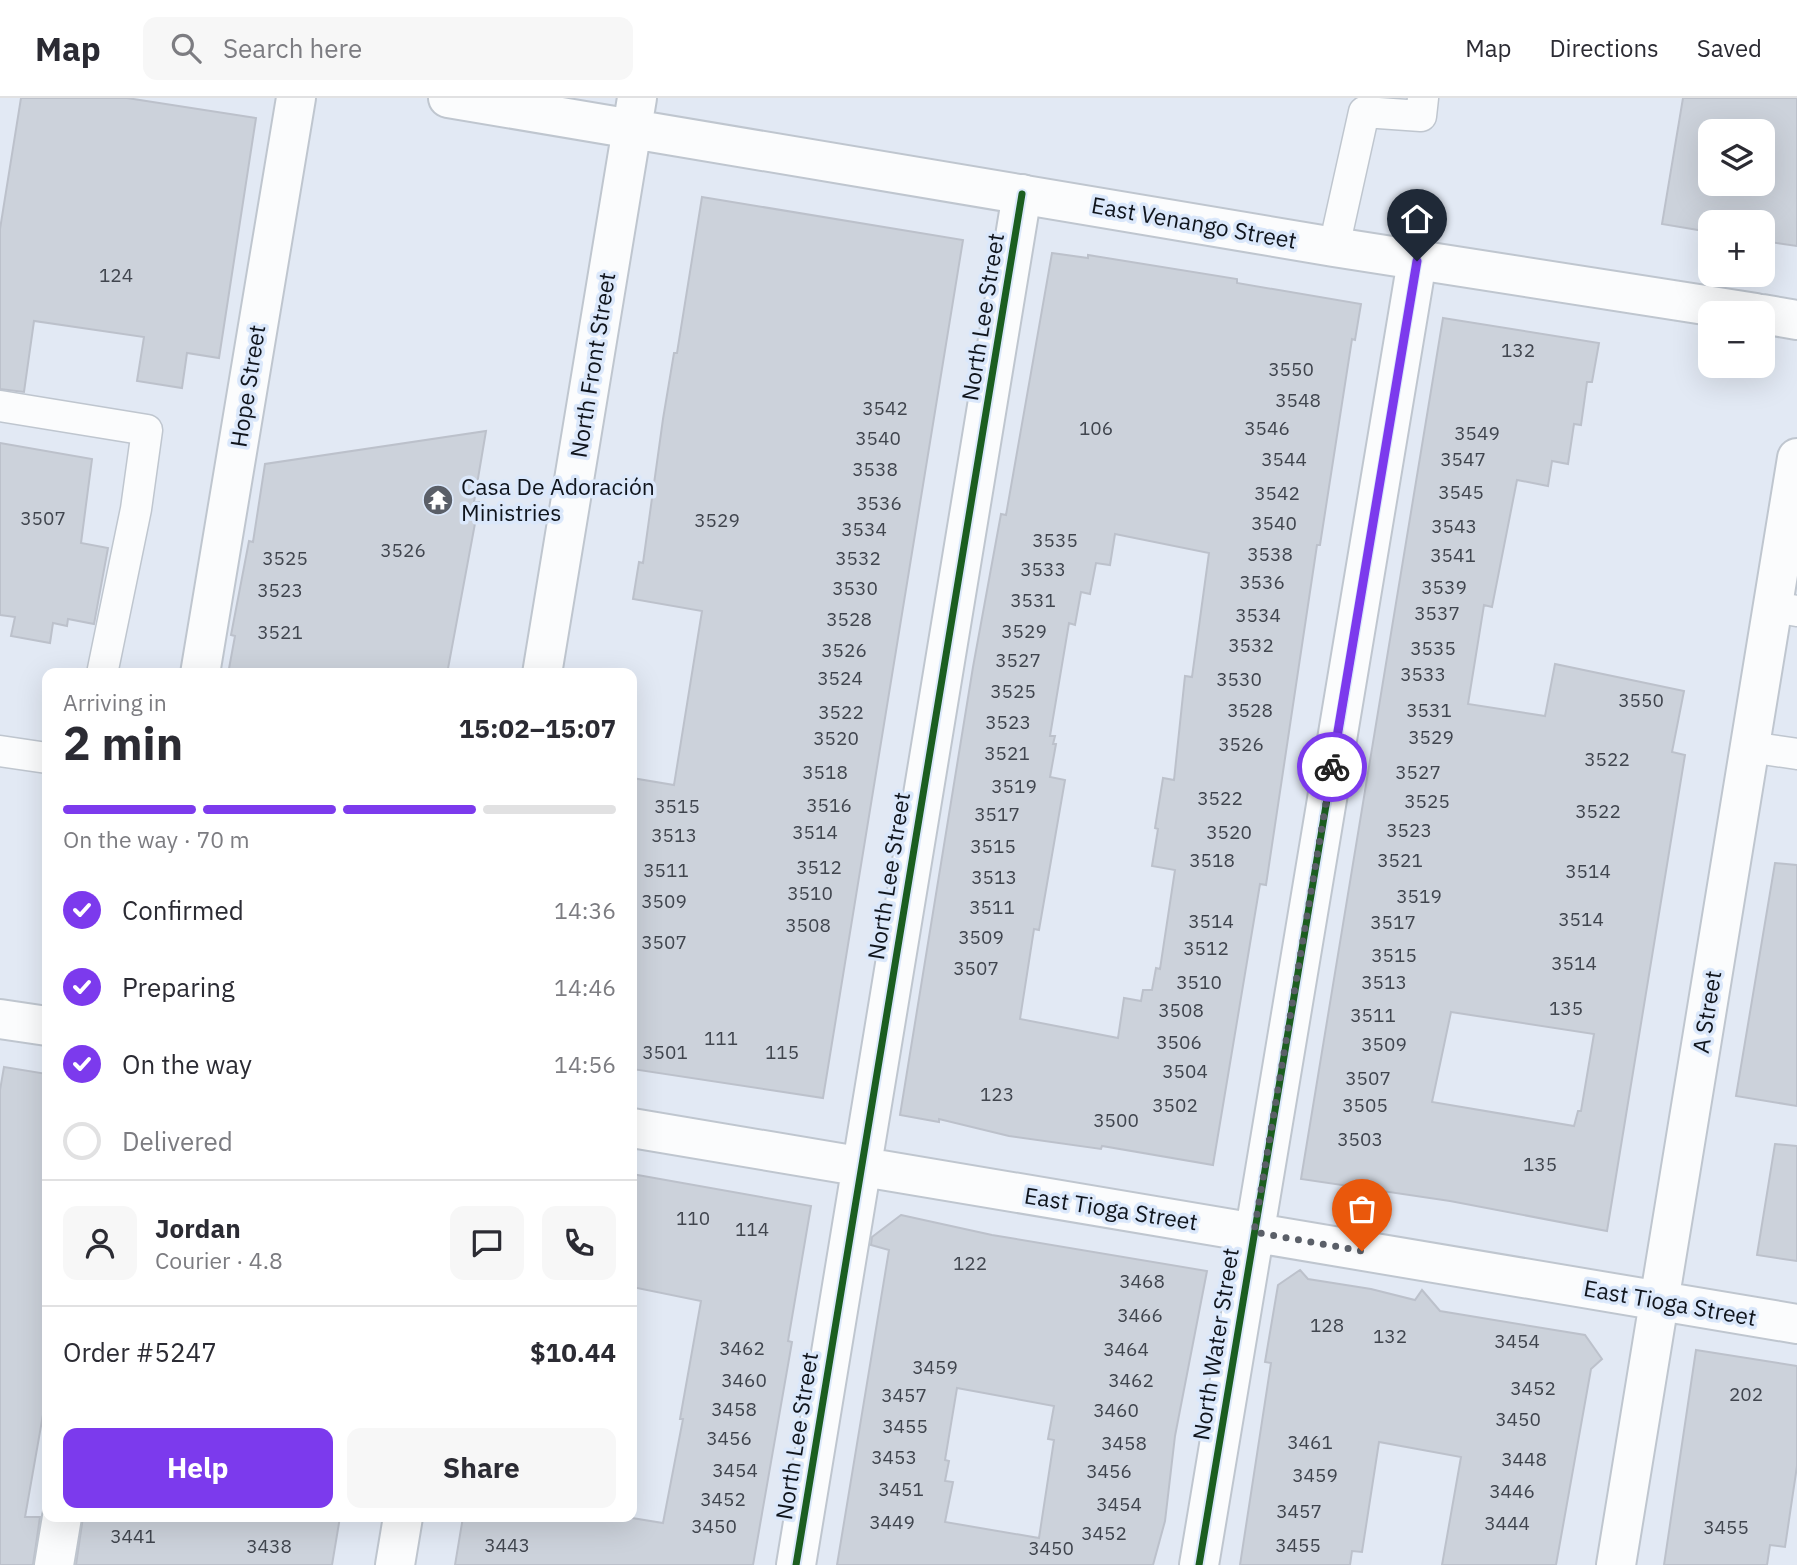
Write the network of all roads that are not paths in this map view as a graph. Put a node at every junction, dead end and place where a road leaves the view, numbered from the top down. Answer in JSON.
{"nodes":[{"id":1,"x":296,"y":98,"type":"edge"},
{"id":2,"x":448,"y":98,"type":"edge"},
{"id":3,"x":1423,"y":98,"type":"edge"},
{"id":4,"x":634,"y":114,"type":"edge"},
{"id":5,"x":1023,"y":194,"type":"junction"},
{"id":6,"x":1334,"y":247,"type":"junction"},
{"id":7,"x":1417,"y":261,"type":"junction"},
{"id":8,"x":1698,"y":304,"type":"edge"},
{"id":9,"x":1775,"y":316,"type":"edge"},
{"id":10,"x":1797,"y":320,"type":"edge"},
{"id":11,"x":0,"y":406,"type":"edge"},
{"id":12,"x":1797,"y":458,"type":"edge"},
{"id":13,"x":1785,"y":609,"type":"edge"},
{"id":14,"x":103,"y":668,"type":"edge"},
{"id":15,"x":201,"y":668,"type":"edge"},
{"id":16,"x":543,"y":668,"type":"edge"},
{"id":17,"x":1750,"y":747,"type":"junction"},
{"id":18,"x":0,"y":751,"type":"edge"},
{"id":19,"x":1797,"y":754,"type":"edge"},
{"id":20,"x":42,"y":757,"type":"edge"},
{"id":21,"x":0,"y":1019,"type":"edge"},
{"id":22,"x":42,"y":1025,"type":"edge"},
{"id":23,"x":637,"y":1129,"type":"edge"},
{"id":24,"x":860,"y":1167,"type":"junction"},
{"id":25,"x":1254,"y":1232,"type":"junction"},
{"id":26,"x":1660,"y":1301,"type":"junction"},
{"id":27,"x":1797,"y":1324,"type":"edge"},
{"id":28,"x":61,"y":1522,"type":"edge"},
{"id":29,"x":402,"y":1522,"type":"edge"},
{"id":30,"x":54,"y":1565,"type":"edge"},
{"id":31,"x":395,"y":1565,"type":"edge"},
{"id":32,"x":796,"y":1565,"type":"edge"},
{"id":33,"x":1199,"y":1565,"type":"edge"},
{"id":34,"x":1616,"y":1565,"type":"edge"}],
"edges":[{"from":1,"to":15,"type":"street","name":"Hope Street"},
{"from":2,"to":4,"type":"street","name":"East Venango Street"},
{"from":3,"to":6,"type":"lane"},
{"from":4,"to":5,"type":"street","name":"East Venango Street"},
{"from":4,"to":16,"type":"street","name":"North Front Street"},
{"from":5,"to":6,"type":"street","name":"East Venango Street"},
{"from":5,"to":24,"type":"street","name":"North Lee Street"},
{"from":6,"to":7,"type":"street","name":"East Venango Street"},
{"from":7,"to":8,"type":"street","name":"East Venango Street"},
{"from":7,"to":25,"type":"street","name":"North Water Street"},
{"from":9,"to":10,"type":"street"},
{"from":11,"to":14,"type":"lane"},
{"from":12,"to":13,"type":"street","name":"A Street"},
{"from":13,"to":17,"type":"street","name":"A Street"},
{"from":17,"to":19,"type":"lane"},
{"from":17,"to":26,"type":"street","name":"A Street"},
{"from":18,"to":20,"type":"lane"},
{"from":21,"to":22,"type":"street"},
{"from":23,"to":24,"type":"street","name":"East Tioga Street"},
{"from":24,"to":25,"type":"street","name":"East Tioga Street"},
{"from":24,"to":32,"type":"street","name":"North Lee Street"},
{"from":25,"to":26,"type":"street","name":"East Tioga Street"},
{"from":25,"to":33,"type":"street","name":"North Water Street"},
{"from":26,"to":27,"type":"street","name":"East Tioga Street"},
{"from":26,"to":34,"type":"street","name":"A Street"},
{"from":28,"to":30,"type":"street"},
{"from":29,"to":31,"type":"street"}]}
